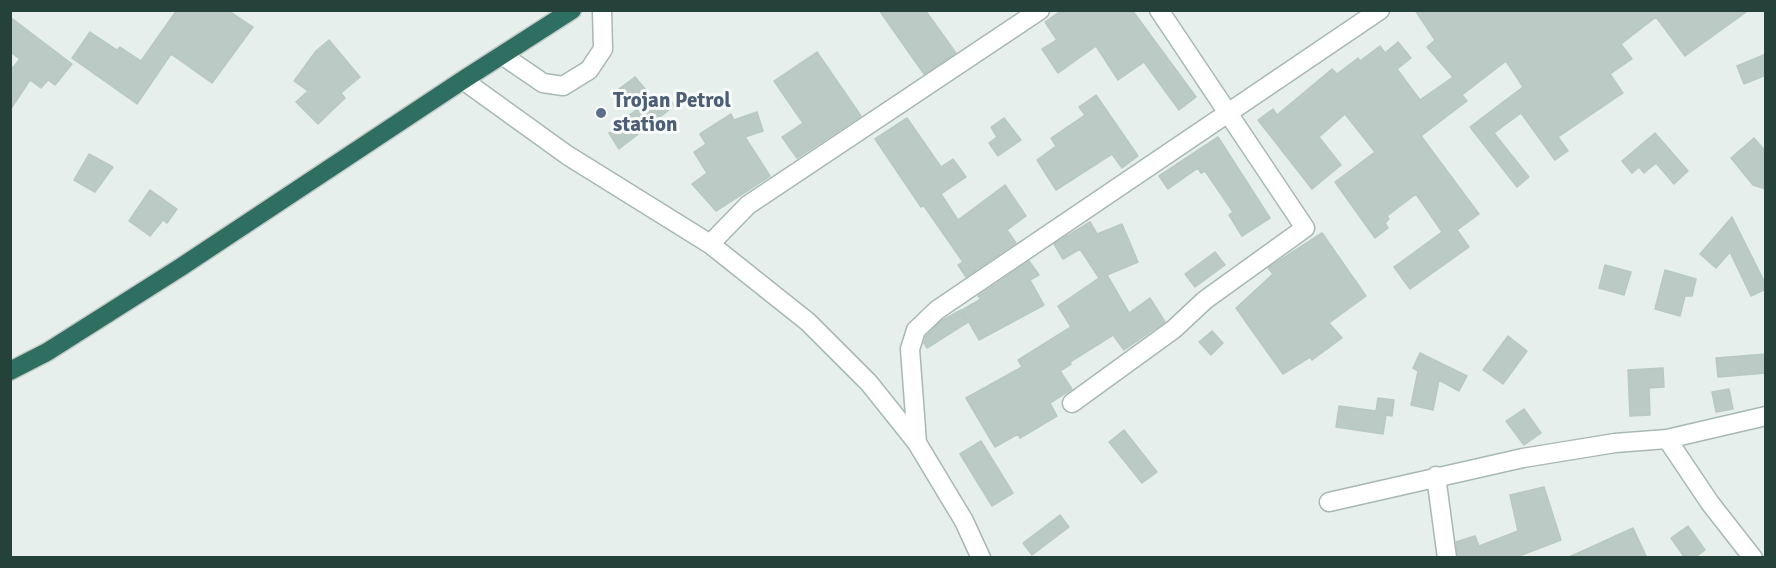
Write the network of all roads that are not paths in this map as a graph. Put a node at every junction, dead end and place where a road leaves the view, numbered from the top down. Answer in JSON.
{"nodes":[{"id":1,"x":572,"y":10,"type":"edge"},
{"id":2,"x":602,"y":10,"type":"edge"},
{"id":3,"x":1040,"y":10,"type":"edge"},
{"id":4,"x":1159,"y":10,"type":"edge"},
{"id":5,"x":1380,"y":10,"type":"edge"},
{"id":6,"x":502,"y":55,"type":"junction"},
{"id":7,"x":463,"y":80,"type":"junction"},
{"id":8,"x":1230,"y":114,"type":"junction"},
{"id":9,"x":710,"y":244,"type":"junction"},
{"id":10,"x":10,"y":372,"type":"edge"},
{"id":11,"x":1072,"y":403,"type":"dead end"},
{"id":12,"x":1766,"y":416,"type":"edge"},
{"id":13,"x":1667,"y":439,"type":"junction"},
{"id":14,"x":917,"y":443,"type":"junction"},
{"id":15,"x":1436,"y":476,"type":"junction"},
{"id":16,"x":1329,"y":502,"type":"dead end"},
{"id":17,"x":981,"y":558,"type":"edge"},
{"id":18,"x":1447,"y":558,"type":"edge"},
{"id":19,"x":1753,"y":558,"type":"edge"}],
"edges":[{"from":1,"to":6,"type":"highway"},
{"from":2,"to":6,"type":"street"},
{"from":3,"to":9,"type":"street"},
{"from":4,"to":8,"type":"street"},
{"from":5,"to":8,"type":"street"},
{"from":6,"to":7,"type":"highway"},
{"from":7,"to":9,"type":"street"},
{"from":7,"to":10,"type":"highway"},
{"from":8,"to":11,"type":"street"},
{"from":8,"to":14,"type":"street"},
{"from":9,"to":14,"type":"street"},
{"from":12,"to":13,"type":"street"},
{"from":13,"to":15,"type":"street"},
{"from":13,"to":19,"type":"street"},
{"from":14,"to":17,"type":"street"},
{"from":15,"to":16,"type":"street"},
{"from":15,"to":18,"type":"street"}]}
